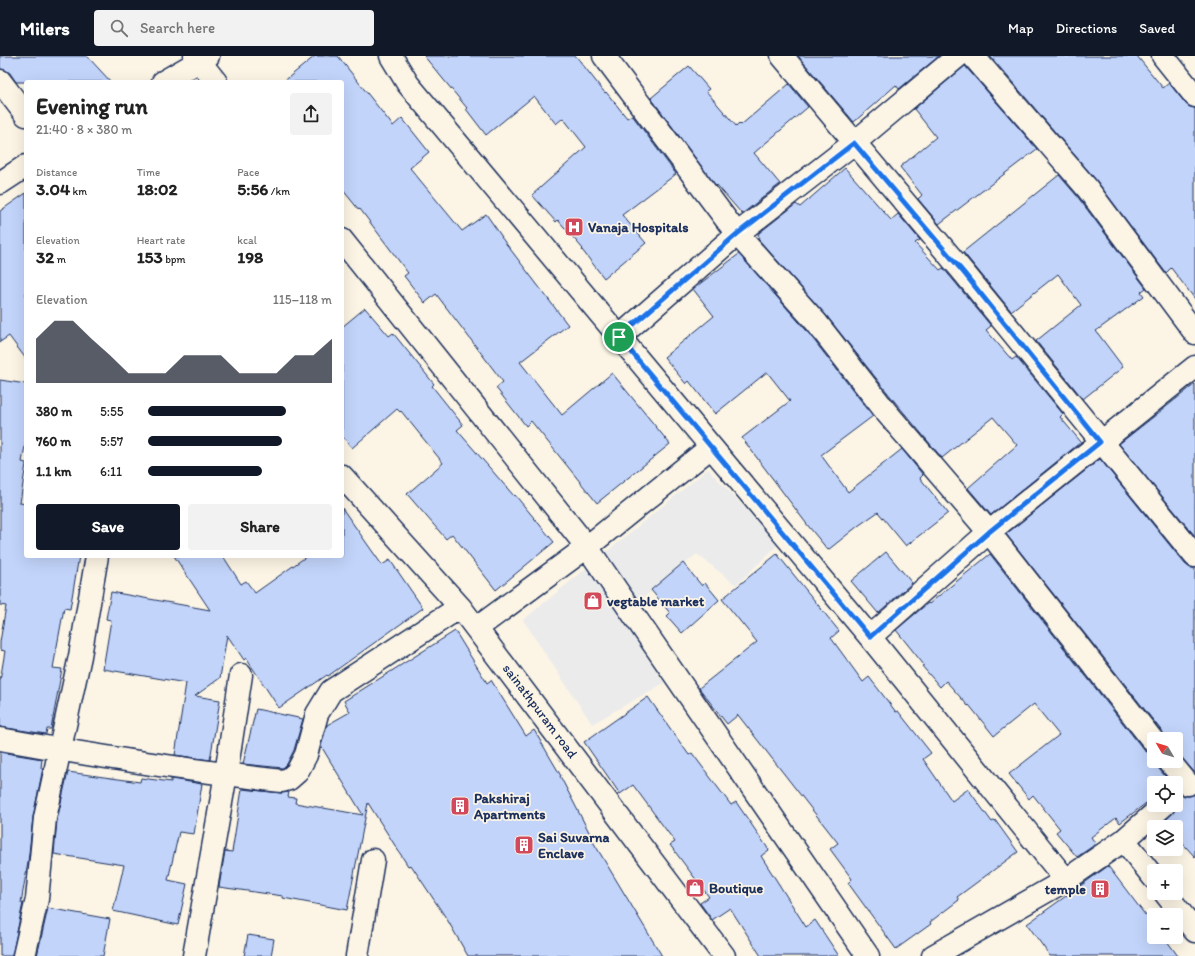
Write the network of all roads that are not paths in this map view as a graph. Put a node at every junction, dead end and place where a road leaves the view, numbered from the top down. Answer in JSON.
{"nodes":[{"id":1,"x":391,"y":56,"type":"edge"},
{"id":2,"x":604,"y":56,"type":"edge"},
{"id":3,"x":782,"y":56,"type":"edge"},
{"id":4,"x":958,"y":56,"type":"edge"},
{"id":5,"x":973,"y":56,"type":"edge"},
{"id":6,"x":1163,"y":56,"type":"edge"},
{"id":7,"x":201,"y":57,"type":"edge"},
{"id":8,"x":166,"y":80,"type":"edge"},
{"id":9,"x":215,"y":80,"type":"edge"},
{"id":10,"x":0,"y":81,"type":"edge"},
{"id":11,"x":1195,"y":96,"type":"edge"},
{"id":12,"x":24,"y":112,"type":"edge"},
{"id":13,"x":854,"y":143,"type":"junction"},
{"id":14,"x":24,"y":167,"type":"edge"},
{"id":15,"x":0,"y":183,"type":"edge"},
{"id":16,"x":737,"y":234,"type":"junction"},
{"id":17,"x":344,"y":243,"type":"edge"},
{"id":18,"x":1195,"y":333,"type":"edge"},
{"id":19,"x":619,"y":337,"type":"junction"},
{"id":20,"x":1195,"y":367,"type":"edge"},
{"id":21,"x":1100,"y":442,"type":"junction"},
{"id":22,"x":711,"y":447,"type":"junction"},
{"id":23,"x":344,"y":478,"type":"edge"},
{"id":24,"x":989,"y":532,"type":"junction"},
{"id":25,"x":586,"y":547,"type":"junction"},
{"id":26,"x":1195,"y":556,"type":"edge"},
{"id":27,"x":97,"y":558,"type":"edge"},
{"id":28,"x":460,"y":607,"type":"junction"},
{"id":29,"x":477,"y":628,"type":"junction"},
{"id":30,"x":870,"y":637,"type":"junction"},
{"id":31,"x":241,"y":675,"type":"dead end"},
{"id":32,"x":1147,"y":733,"type":"edge"},
{"id":33,"x":0,"y":739,"type":"edge"},
{"id":34,"x":59,"y":750,"type":"junction"},
{"id":35,"x":1174,"y":768,"type":"edge"},
{"id":36,"x":226,"y":774,"type":"junction"},
{"id":37,"x":1186,"y":786,"type":"edge"},
{"id":38,"x":1156,"y":812,"type":"edge"},
{"id":39,"x":1124,"y":840,"type":"junction"},
{"id":40,"x":373,"y":860,"type":"dead end"},
{"id":41,"x":1147,"y":869,"type":"edge"},
{"id":42,"x":1066,"y":880,"type":"junction"},
{"id":43,"x":1171,"y":900,"type":"edge"},
{"id":44,"x":1195,"y":931,"type":"edge"},
{"id":45,"x":24,"y":956,"type":"edge"},
{"id":46,"x":194,"y":956,"type":"edge"},
{"id":47,"x":357,"y":956,"type":"edge"},
{"id":48,"x":724,"y":956,"type":"edge"},
{"id":49,"x":868,"y":956,"type":"edge"},
{"id":50,"x":933,"y":956,"type":"edge"}],
"edges":[{"from":1,"to":19,"type":"street"},
{"from":2,"to":16,"type":"street"},
{"from":3,"to":13,"type":"street"},
{"from":4,"to":13,"type":"street"},
{"from":5,"to":18,"type":"street"},
{"from":6,"to":11,"type":"street"},
{"from":7,"to":8,"type":"street"},
{"from":7,"to":9,"type":"street"},
{"from":10,"to":12,"type":"street"},
{"from":13,"to":16,"type":"street"},
{"from":13,"to":21,"type":"street"},
{"from":14,"to":15,"type":"street"},
{"from":16,"to":19,"type":"street"},
{"from":16,"to":24,"type":"street"},
{"from":17,"to":25,"type":"street"},
{"from":19,"to":22,"type":"street"},
{"from":20,"to":21,"type":"street"},
{"from":21,"to":24,"type":"street"},
{"from":21,"to":26,"type":"street"},
{"from":22,"to":25,"type":"street"},
{"from":22,"to":30,"type":"street"},
{"from":23,"to":28,"type":"street","name":"sainathpuram road"},
{"from":24,"to":30,"type":"street"},
{"from":24,"to":32,"type":"street"},
{"from":25,"to":29,"type":"street"},
{"from":25,"to":49,"type":"street"},
{"from":27,"to":34,"type":"street"},
{"from":28,"to":29,"type":"street","name":"sainathpuram road"},
{"from":28,"to":36,"type":"street"},
{"from":29,"to":48,"type":"street","name":"sainathpuram road"},
{"from":30,"to":42,"type":"street"},
{"from":31,"to":36,"type":"street"},
{"from":33,"to":34,"type":"street"},
{"from":34,"to":36,"type":"street"},
{"from":34,"to":45,"type":"street"},
{"from":35,"to":37,"type":"street"},
{"from":36,"to":46,"type":"street"},
{"from":38,"to":39,"type":"street"},
{"from":39,"to":41,"type":"street"},
{"from":39,"to":42,"type":"street"},
{"from":40,"to":47,"type":"street"},
{"from":42,"to":50,"type":"street"},
{"from":43,"to":44,"type":"street"}]}
